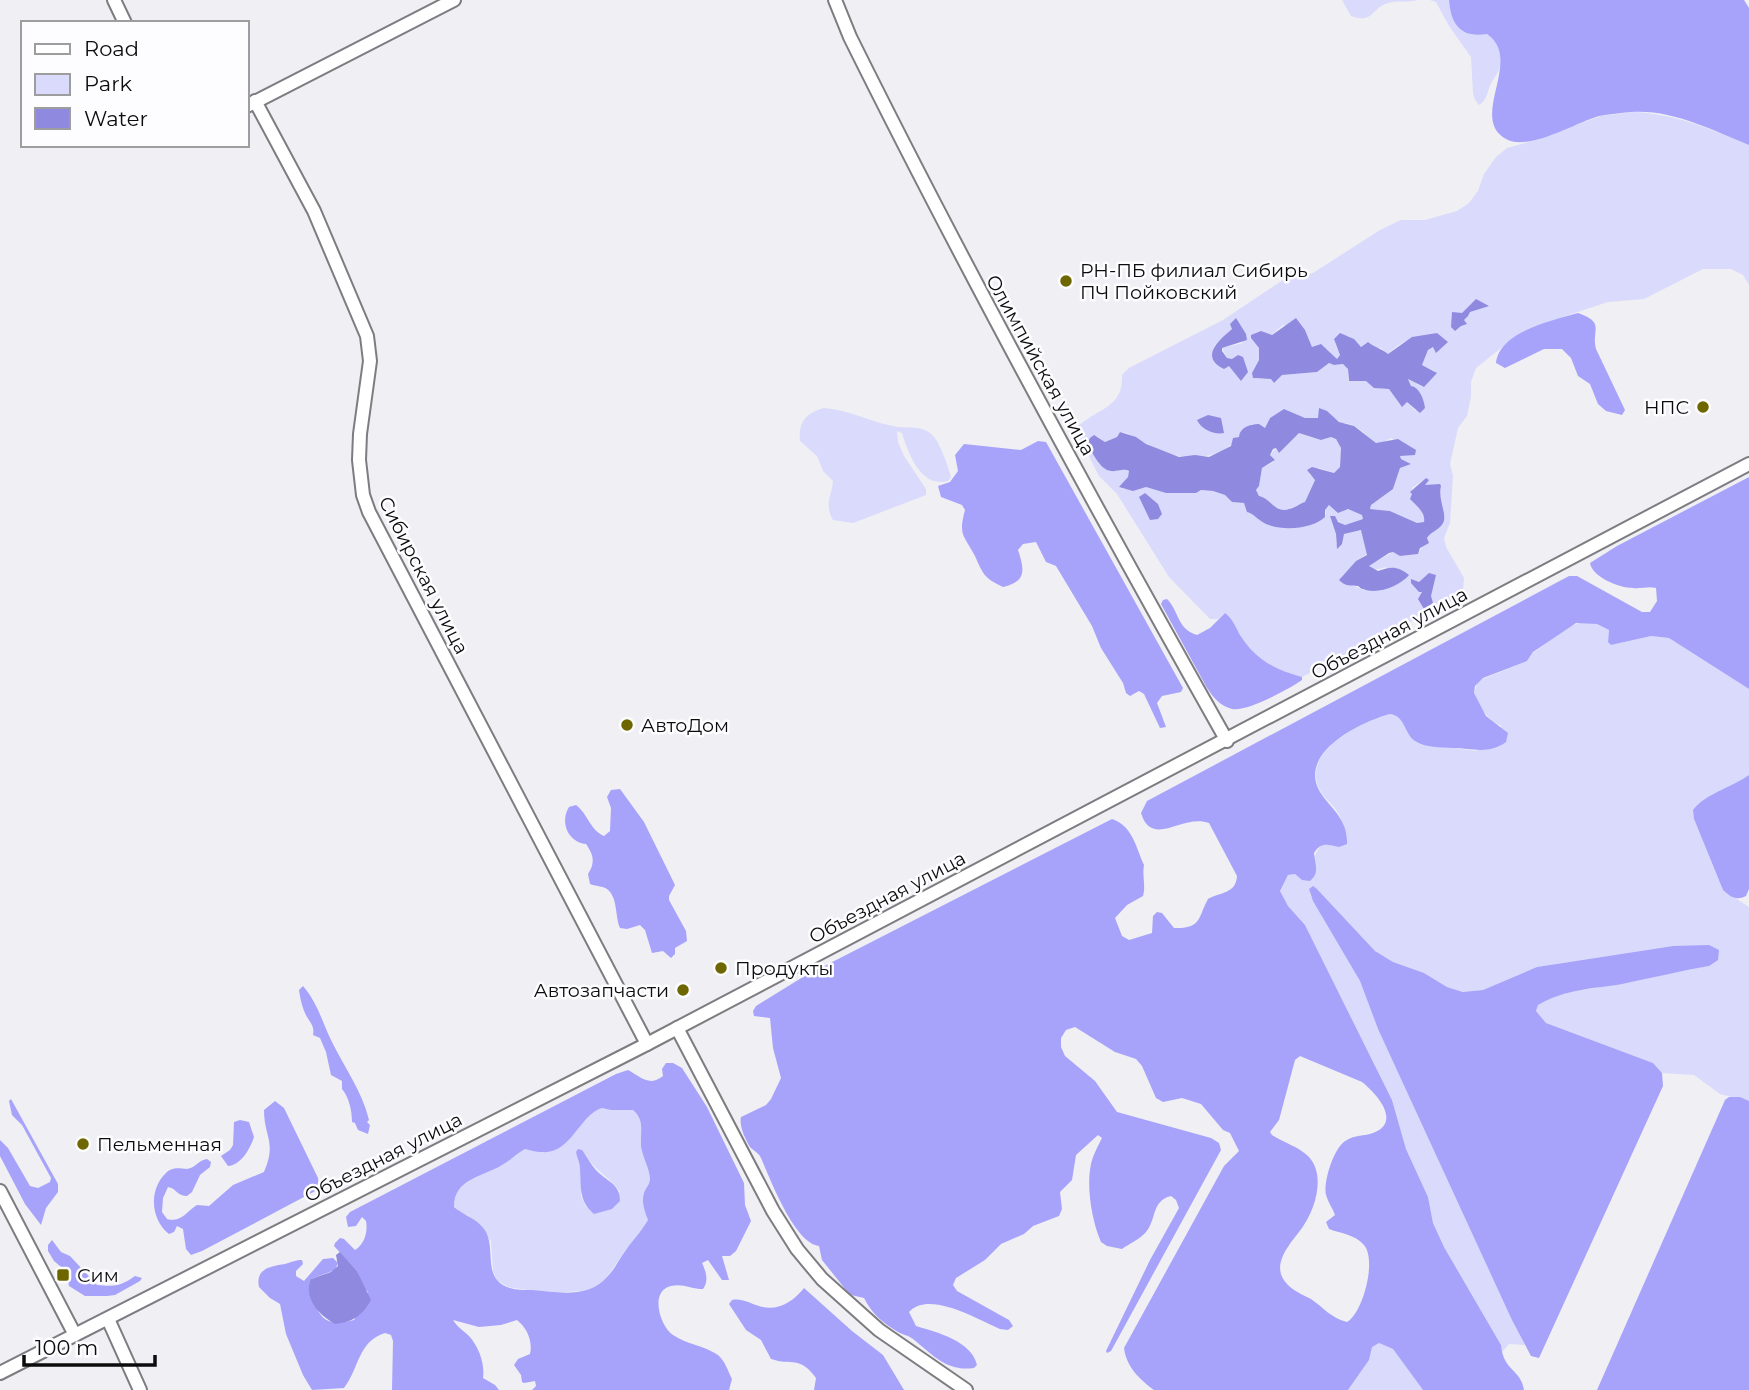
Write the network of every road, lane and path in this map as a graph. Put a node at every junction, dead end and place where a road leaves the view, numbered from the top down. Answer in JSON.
{"nodes":[{"id":1,"x":114,"y":0,"type":"edge"},
{"id":2,"x":454,"y":0,"type":"edge"},
{"id":3,"x":835,"y":0,"type":"edge"},
{"id":4,"x":124,"y":21,"type":"edge"},
{"id":5,"x":251,"y":103,"type":"edge"},
{"id":6,"x":1749,"y":464,"type":"edge"},
{"id":7,"x":1227,"y":741,"type":"junction"},
{"id":8,"x":677,"y":1028,"type":"junction"},
{"id":9,"x":647,"y":1044,"type":"junction"},
{"id":10,"x":0,"y":1191,"type":"edge"},
{"id":11,"x":108,"y":1319,"type":"junction"},
{"id":12,"x":75,"y":1335,"type":"junction"},
{"id":13,"x":0,"y":1373,"type":"edge"},
{"id":14,"x":140,"y":1390,"type":"edge"},
{"id":15,"x":966,"y":1390,"type":"edge"}],
"edges":[{"from":1,"to":4,"type":"street"},
{"from":2,"to":5,"type":"street"},
{"from":3,"to":7,"type":"street","name":"Олимпийская улица"},
{"from":5,"to":9,"type":"street","name":"Сибирская улица"},
{"from":6,"to":7,"type":"street","name":"Объездная улица"},
{"from":7,"to":8,"type":"street","name":"Объездная улица"},
{"from":8,"to":9,"type":"street","name":"Объездная улица"},
{"from":8,"to":15,"type":"street"},
{"from":9,"to":11,"type":"street","name":"Объездная улица"},
{"from":10,"to":12,"type":"street"},
{"from":11,"to":12,"type":"street","name":"Объездная улица"},
{"from":11,"to":14,"type":"street"},
{"from":12,"to":13,"type":"street","name":"Объездная улица"}]}
